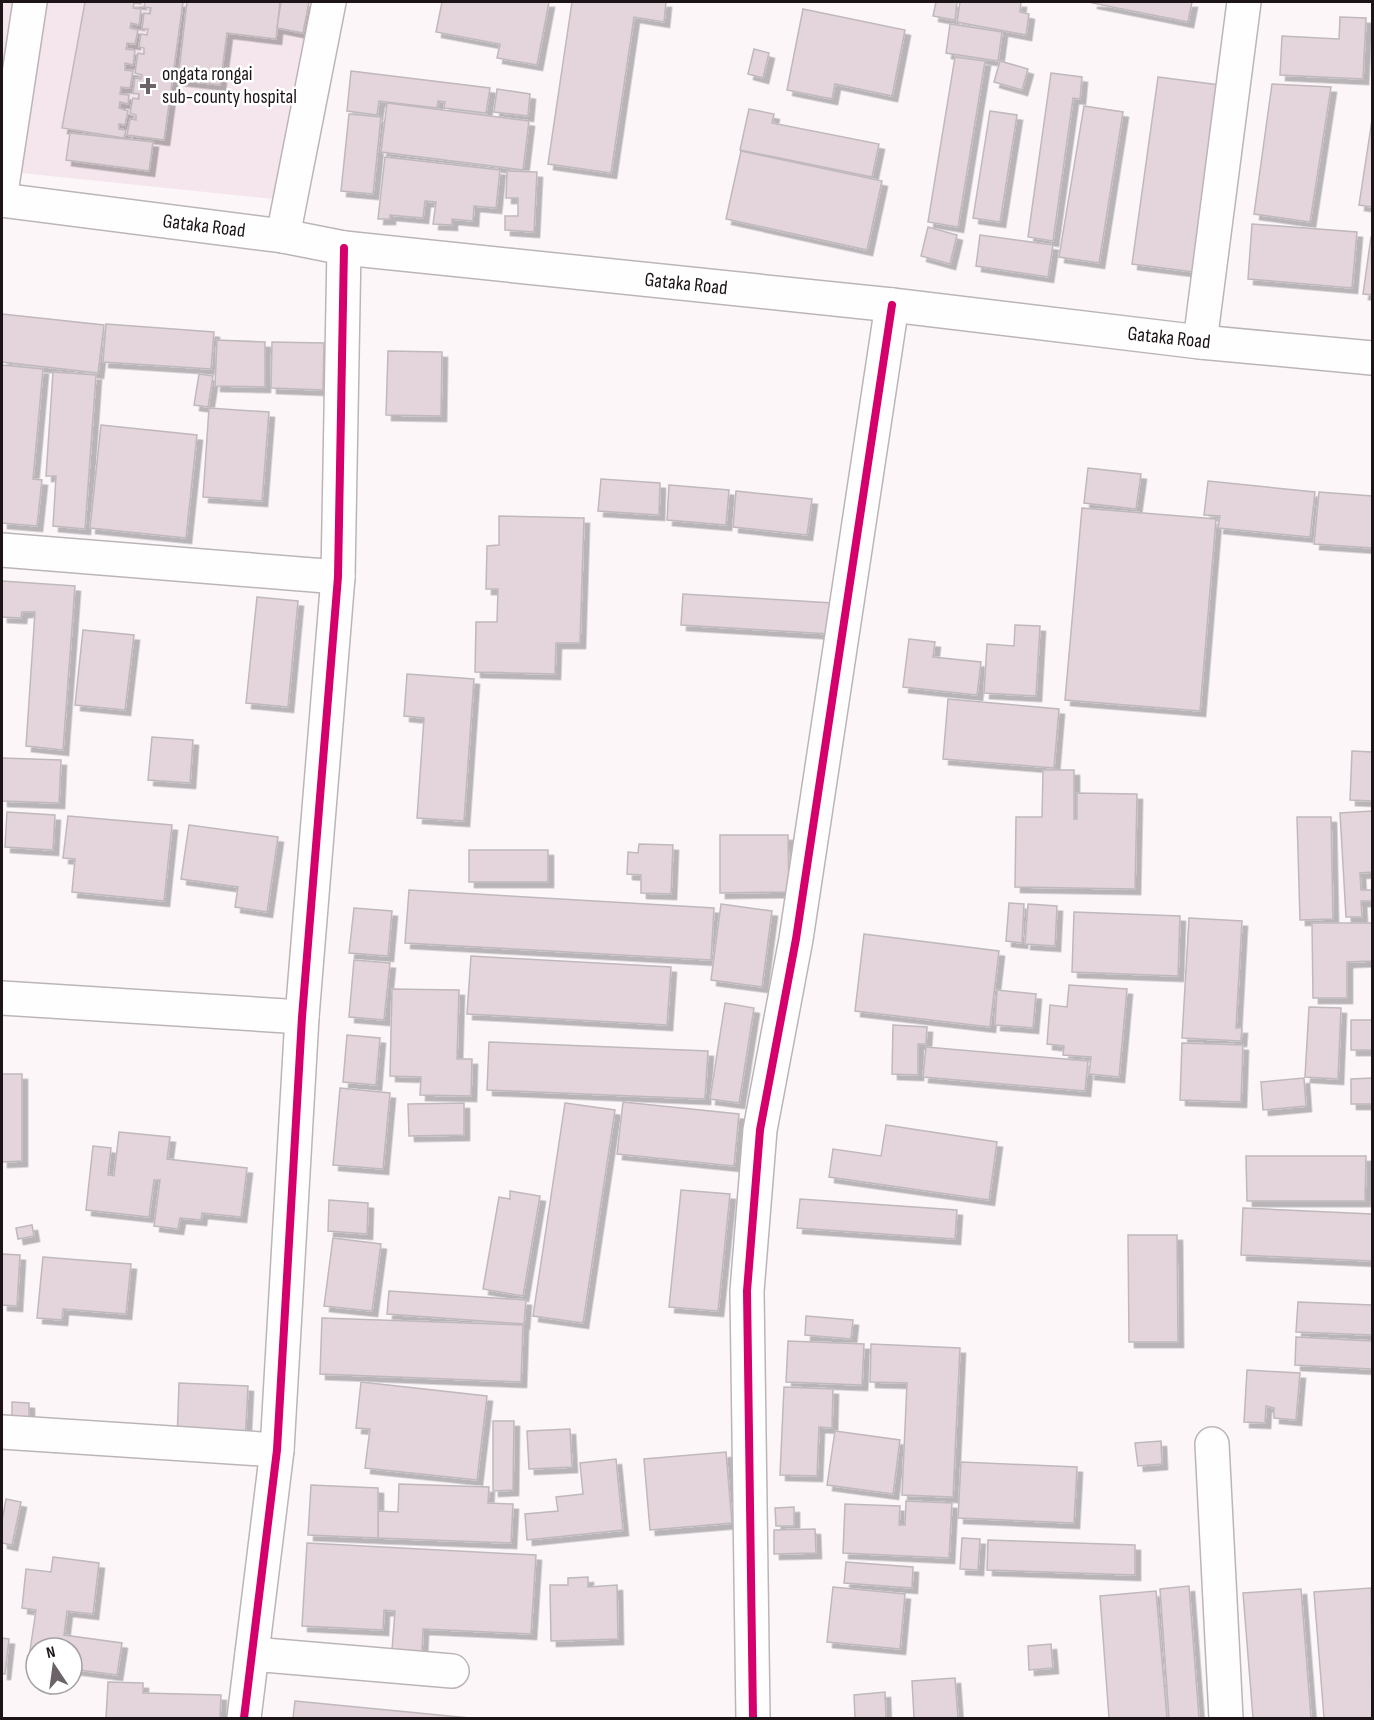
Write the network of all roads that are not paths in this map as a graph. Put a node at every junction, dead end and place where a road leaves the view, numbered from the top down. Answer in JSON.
{"nodes":[{"id":1,"x":30,"y":2,"type":"edge"},
{"id":2,"x":329,"y":2,"type":"edge"},
{"id":3,"x":1244,"y":2,"type":"edge"},
{"id":4,"x":2,"y":186,"type":"edge"},
{"id":5,"x":2,"y":200,"type":"edge"},
{"id":6,"x":283,"y":236,"type":"junction"},
{"id":7,"x":345,"y":248,"type":"junction"},
{"id":8,"x":892,"y":305,"type":"junction"},
{"id":9,"x":1200,"y":342,"type":"junction"},
{"id":10,"x":1372,"y":358,"type":"edge"},
{"id":11,"x":2,"y":550,"type":"edge"},
{"id":12,"x":338,"y":577,"type":"junction"},
{"id":13,"x":2,"y":998,"type":"edge"},
{"id":14,"x":302,"y":1017,"type":"junction"},
{"id":15,"x":2,"y":1432,"type":"edge"},
{"id":16,"x":1212,"y":1444,"type":"dead end"},
{"id":17,"x":277,"y":1450,"type":"junction"},
{"id":18,"x":252,"y":1654,"type":"junction"},
{"id":19,"x":452,"y":1671,"type":"dead end"},
{"id":20,"x":244,"y":1719,"type":"edge"},
{"id":21,"x":753,"y":1719,"type":"edge"},
{"id":22,"x":1226,"y":1719,"type":"edge"}],
"edges":[{"from":1,"to":4,"type":"street"},
{"from":2,"to":6,"type":"street"},
{"from":3,"to":9,"type":"street"},
{"from":5,"to":6,"type":"street","name":"Gataka Road"},
{"from":6,"to":7,"type":"street","name":"Gataka Road"},
{"from":7,"to":8,"type":"street","name":"Gataka Road"},
{"from":7,"to":12,"type":"street"},
{"from":8,"to":9,"type":"street","name":"Gataka Road"},
{"from":8,"to":21,"type":"street"},
{"from":9,"to":10,"type":"street","name":"Gataka Road"},
{"from":11,"to":12,"type":"street"},
{"from":12,"to":14,"type":"street"},
{"from":13,"to":14,"type":"street"},
{"from":14,"to":17,"type":"street"},
{"from":15,"to":17,"type":"street"},
{"from":16,"to":22,"type":"street"},
{"from":17,"to":18,"type":"street"},
{"from":18,"to":19,"type":"street"},
{"from":18,"to":20,"type":"street"}]}
